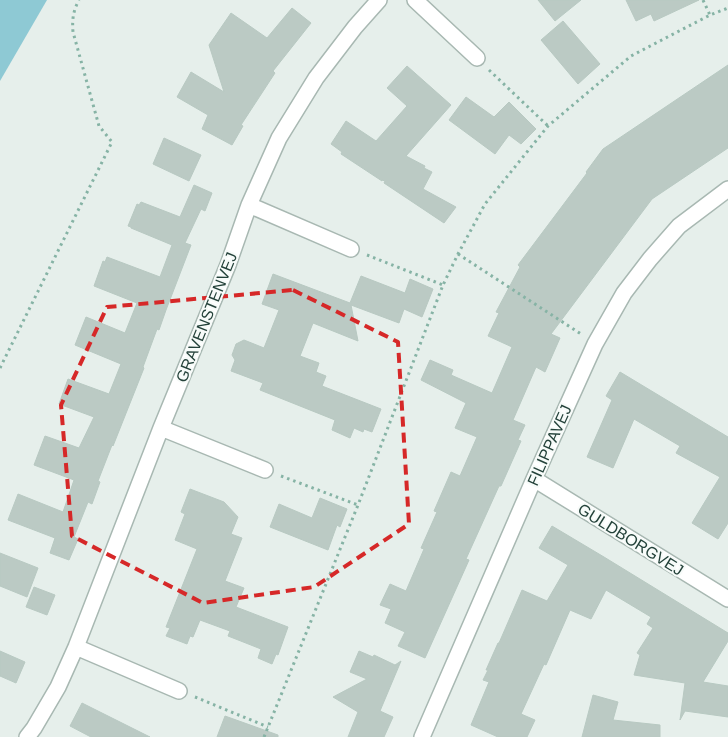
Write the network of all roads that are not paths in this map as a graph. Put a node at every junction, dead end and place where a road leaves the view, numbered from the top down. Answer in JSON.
{"nodes":[{"id":1,"x":379,"y":0,"type":"edge"},
{"id":2,"x":415,"y":0,"type":"edge"},
{"id":3,"x":477,"y":58,"type":"road end"},
{"id":4,"x":728,"y":188,"type":"edge"},
{"id":5,"x":249,"y":205,"type":"junction"},
{"id":6,"x":351,"y":249,"type":"road end"},
{"id":7,"x":161,"y":428,"type":"junction"},
{"id":8,"x":265,"y":470,"type":"road end"},
{"id":9,"x":534,"y":479,"type":"junction"},
{"id":10,"x":728,"y":599,"type":"edge"},
{"id":11,"x":76,"y":647,"type":"junction"},
{"id":12,"x":179,"y":691,"type":"road end"},
{"id":13,"x":27,"y":737,"type":"edge"},
{"id":14,"x":422,"y":737,"type":"edge"}],
"edges":[{"from":1,"to":5,"type":"street","name":"GRAVENSTENVEJ"},
{"from":2,"to":3,"type":"street"},
{"from":4,"to":9,"type":"street","name":"FILIPPAVEJ"},
{"from":5,"to":6,"type":"street"},
{"from":5,"to":7,"type":"street","name":"GRAVENSTENVEJ"},
{"from":7,"to":8,"type":"street"},
{"from":7,"to":11,"type":"street","name":"GRAVENSTENVEJ"},
{"from":9,"to":10,"type":"street","name":"GULDBORGVEJ"},
{"from":9,"to":14,"type":"street","name":"FILIPPAVEJ"},
{"from":11,"to":12,"type":"street"},
{"from":11,"to":13,"type":"street","name":"GRAVENSTENVEJ"}]}
